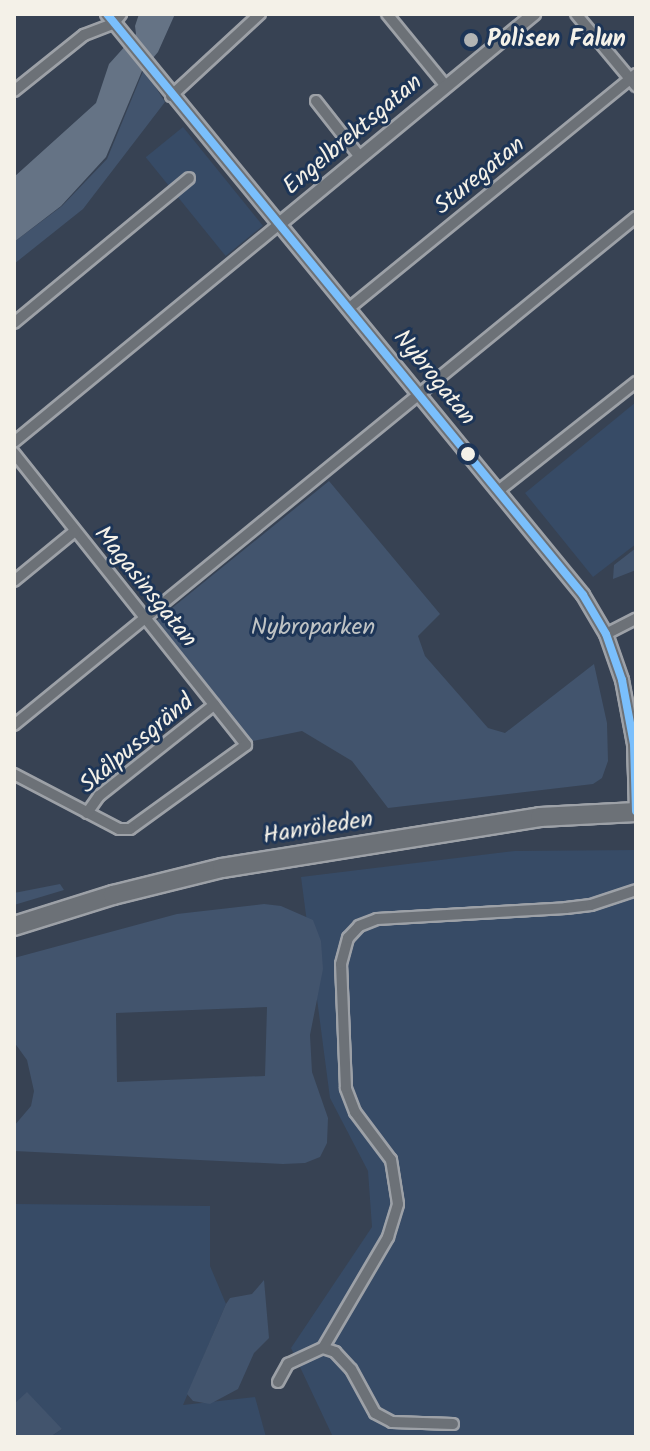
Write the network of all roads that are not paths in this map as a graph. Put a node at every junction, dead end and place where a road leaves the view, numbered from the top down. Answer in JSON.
{"nodes":[{"id":1,"x":260,"y":14,"type":"edge"},
{"id":2,"x":387,"y":14,"type":"edge"},
{"id":3,"x":534,"y":14,"type":"edge"},
{"id":4,"x":576,"y":14,"type":"edge"},
{"id":5,"x":114,"y":17,"type":"edge"},
{"id":6,"x":634,"y":79,"type":"edge"},
{"id":7,"x":16,"y":84,"type":"edge"},
{"id":8,"x":446,"y":86,"type":"junction"},
{"id":9,"x":171,"y":96,"type":"junction"},
{"id":10,"x":316,"y":101,"type":"dead end"},
{"id":11,"x":360,"y":157,"type":"junction"},
{"id":12,"x":189,"y":178,"type":"dead end"},
{"id":13,"x":636,"y":217,"type":"edge"},
{"id":14,"x":278,"y":225,"type":"junction"},
{"id":15,"x":348,"y":309,"type":"junction"},
{"id":16,"x":14,"y":323,"type":"edge"},
{"id":17,"x":636,"y":382,"type":"edge"},
{"id":18,"x":418,"y":393,"type":"junction"},
{"id":19,"x":14,"y":442,"type":"edge"},
{"id":20,"x":14,"y":453,"type":"edge"},
{"id":21,"x":498,"y":491,"type":"junction"},
{"id":22,"x":75,"y":531,"type":"junction"},
{"id":23,"x":14,"y":581,"type":"edge"},
{"id":24,"x":144,"y":617,"type":"junction"},
{"id":25,"x":636,"y":619,"type":"edge"},
{"id":26,"x":606,"y":634,"type":"junction"},
{"id":27,"x":214,"y":705,"type":"junction"},
{"id":28,"x":14,"y":725,"type":"edge"},
{"id":29,"x":14,"y":774,"type":"edge"},
{"id":30,"x":636,"y":812,"type":"edge"},
{"id":31,"x":87,"y":813,"type":"junction"},
{"id":32,"x":636,"y":890,"type":"edge"},
{"id":33,"x":14,"y":926,"type":"edge"},
{"id":34,"x":323,"y":1348,"type":"junction"},
{"id":35,"x":278,"y":1382,"type":"dead end"},
{"id":36,"x":453,"y":1424,"type":"dead end"}],
"edges":[{"from":1,"to":9,"type":"street"},
{"from":2,"to":8,"type":"street"},
{"from":3,"to":8,"type":"street","name":"Engelbrektsgatan"},
{"from":4,"to":6,"type":"street"},
{"from":5,"to":7,"type":"street"},
{"from":5,"to":9,"type":"street","name":"Nybrogatan"},
{"from":6,"to":15,"type":"street","name":"Sturegatan"},
{"from":8,"to":11,"type":"street","name":"Engelbrektsgatan"},
{"from":9,"to":14,"type":"street","name":"Nybrogatan"},
{"from":10,"to":11,"type":"street"},
{"from":11,"to":14,"type":"street","name":"Engelbrektsgatan"},
{"from":12,"to":16,"type":"street"},
{"from":13,"to":18,"type":"street"},
{"from":14,"to":15,"type":"street","name":"Nybrogatan"},
{"from":14,"to":19,"type":"street","name":"Engelbrektsgatan"},
{"from":15,"to":18,"type":"street","name":"Nybrogatan"},
{"from":17,"to":21,"type":"street"},
{"from":18,"to":21,"type":"street","name":"Nybrogatan"},
{"from":18,"to":24,"type":"street"},
{"from":20,"to":22,"type":"street","name":"Magasinsgatan"},
{"from":21,"to":26,"type":"street","name":"Nybrogatan"},
{"from":22,"to":23,"type":"street"},
{"from":22,"to":24,"type":"street","name":"Magasinsgatan"},
{"from":24,"to":27,"type":"street","name":"Magasinsgatan"},
{"from":24,"to":28,"type":"street"},
{"from":25,"to":26,"type":"street"},
{"from":26,"to":30,"type":"street","name":"Nybrogatan"},
{"from":27,"to":31,"type":"street","name":"Skålpussgränd"},
{"from":27,"to":31,"type":"street","name":"Magasinsgatan"},
{"from":29,"to":31,"type":"street"},
{"from":30,"to":33,"type":"highway","name":"Hanröleden"},
{"from":32,"to":34,"type":"street"},
{"from":34,"to":35,"type":"street"},
{"from":34,"to":36,"type":"street"}]}
